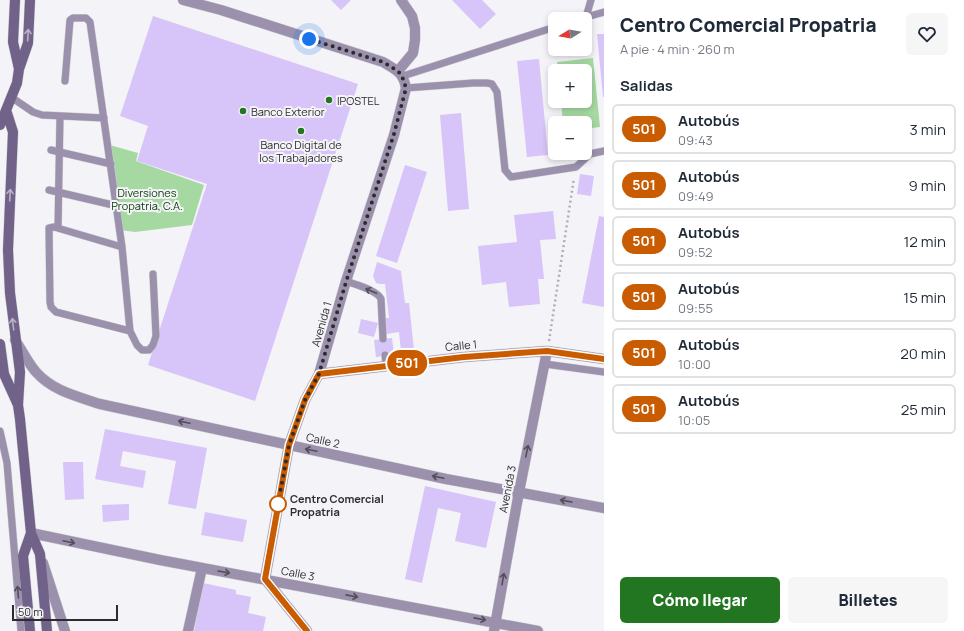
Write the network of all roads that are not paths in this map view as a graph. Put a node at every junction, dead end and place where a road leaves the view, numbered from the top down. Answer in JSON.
{"nodes":[{"id":1,"x":15,"y":0,"type":"edge"},
{"id":2,"x":30,"y":0,"type":"edge"},
{"id":3,"x":184,"y":0,"type":"edge"},
{"id":4,"x":401,"y":0,"type":"edge"},
{"id":5,"x":591,"y":0,"type":"edge"},
{"id":6,"x":586,"y":12,"type":"edge"},
{"id":7,"x":604,"y":12,"type":"edge"},
{"id":8,"x":592,"y":15,"type":"edge"},
{"id":9,"x":548,"y":29,"type":"edge"},
{"id":10,"x":19,"y":69,"type":"junction"},
{"id":11,"x":400,"y":74,"type":"junction"},
{"id":12,"x":65,"y":81,"type":"dead end"},
{"id":13,"x":406,"y":88,"type":"junction"},
{"id":14,"x":11,"y":97,"type":"junction"},
{"id":15,"x":6,"y":110,"type":"junction"},
{"id":16,"x":60,"y":116,"type":"junction"},
{"id":17,"x":104,"y":118,"type":"junction"},
{"id":18,"x":0,"y":125,"type":"edge"},
{"id":19,"x":55,"y":151,"type":"junction"},
{"id":20,"x":604,"y":151,"type":"edge"},
{"id":21,"x":110,"y":164,"type":"junction"},
{"id":22,"x":49,"y":190,"type":"dead end"},
{"id":23,"x":58,"y":192,"type":"junction"},
{"id":24,"x":117,"y":206,"type":"junction"},
{"id":25,"x":58,"y":228,"type":"junction"},
{"id":26,"x":122,"y":247,"type":"junction"},
{"id":27,"x":153,"y":274,"type":"dead end"},
{"id":28,"x":346,"y":282,"type":"junction"},
{"id":29,"x":130,"y":331,"type":"junction"},
{"id":30,"x":383,"y":339,"type":"dead end"},
{"id":31,"x":15,"y":340,"type":"junction"},
{"id":32,"x":0,"y":344,"type":"edge"},
{"id":33,"x":547,"y":351,"type":"junction"},
{"id":34,"x":604,"y":359,"type":"edge"},
{"id":35,"x":545,"y":364,"type":"junction"},
{"id":36,"x":604,"y":372,"type":"edge"},
{"id":37,"x":319,"y":374,"type":"junction"},
{"id":38,"x":18,"y":405,"type":"junction"},
{"id":39,"x":0,"y":431,"type":"edge"},
{"id":40,"x":289,"y":445,"type":"junction"},
{"id":41,"x":519,"y":492,"type":"junction"},
{"id":42,"x":604,"y":508,"type":"edge"},
{"id":43,"x":31,"y":533,"type":"junction"},
{"id":44,"x":40,"y":554,"type":"junction"},
{"id":45,"x":202,"y":568,"type":"junction"},
{"id":46,"x":265,"y":579,"type":"junction"},
{"id":47,"x":495,"y":627,"type":"edge"},
{"id":48,"x":21,"y":631,"type":"edge"},
{"id":49,"x":30,"y":631,"type":"edge"},
{"id":50,"x":47,"y":631,"type":"edge"},
{"id":51,"x":65,"y":631,"type":"edge"},
{"id":52,"x":188,"y":631,"type":"edge"},
{"id":53,"x":307,"y":631,"type":"edge"},
{"id":54,"x":538,"y":631,"type":"edge"}],
"edges":[{"from":1,"to":10,"type":"main road"},
{"from":10,"to":2,"type":"main road","one_way":true},
{"from":3,"to":11,"type":"street"},
{"from":4,"to":11,"type":"street"},
{"from":5,"to":6,"type":"lane"},
{"from":7,"to":8,"type":"lane"},
{"from":9,"to":11,"type":"lane"},
{"from":10,"to":14,"type":"main road"},
{"from":11,"to":13,"type":"street"},
{"from":12,"to":17,"type":"lane"},
{"from":13,"to":20,"type":"lane"},
{"from":13,"to":28,"type":"street","name":"Avenida 1"},
{"from":14,"to":15,"type":"main road"},
{"from":14,"to":16,"type":"lane"},
{"from":15,"to":18,"type":"main road"},
{"from":31,"to":15,"type":"main road","one_way":true},
{"from":16,"to":17,"type":"lane"},
{"from":16,"to":19,"type":"lane"},
{"from":17,"to":21,"type":"lane"},
{"from":19,"to":21,"type":"lane"},
{"from":19,"to":23,"type":"lane"},
{"from":21,"to":24,"type":"lane"},
{"from":22,"to":23,"type":"lane"},
{"from":23,"to":24,"type":"lane"},
{"from":23,"to":25,"type":"lane"},
{"from":24,"to":26,"type":"lane"},
{"from":25,"to":26,"type":"lane"},
{"from":25,"to":29,"type":"lane"},
{"from":26,"to":29,"type":"lane"},
{"from":27,"to":29,"type":"lane"},
{"from":30,"to":28,"type":"lane","one_way":true},
{"from":28,"to":37,"type":"street","name":"Avenida 1"},
{"from":31,"to":38,"type":"main road"},
{"from":40,"to":31,"type":"street","name":"Calle 2","one_way":true},
{"from":32,"to":38,"type":"main road"},
{"from":33,"to":34,"type":"street","name":"Calle 1"},
{"from":33,"to":35,"type":"street","name":"Avenida 3"},
{"from":33,"to":37,"type":"street","name":"Calle 1"},
{"from":35,"to":36,"type":"lane"},
{"from":41,"to":35,"type":"street","name":"Avenida 3","one_way":true},
{"from":37,"to":40,"type":"street","name":"Avenida 1"},
{"from":38,"to":43,"type":"main road"},
{"from":48,"to":39,"type":"lane","one_way":true},
{"from":41,"to":40,"type":"street","name":"Calle 2","one_way":true},
{"from":40,"to":46,"type":"street","name":"Avenida 1"},
{"from":42,"to":41,"type":"street","name":"Calle 2","one_way":true},
{"from":47,"to":41,"type":"street","name":"Avenida 3","one_way":true},
{"from":43,"to":44,"type":"main road"},
{"from":43,"to":45,"type":"street","name":"Calle 3","one_way":true},
{"from":43,"to":49,"type":"main road"},
{"from":44,"to":50,"type":"main road"},
{"from":44,"to":51,"type":"street"},
{"from":45,"to":46,"type":"street","name":"Calle 3","one_way":true},
{"from":45,"to":52,"type":"street"},
{"from":46,"to":47,"type":"street","name":"Calle 3","one_way":true},
{"from":46,"to":53,"type":"street"},
{"from":47,"to":54,"type":"street","name":"Calle 3"}]}
